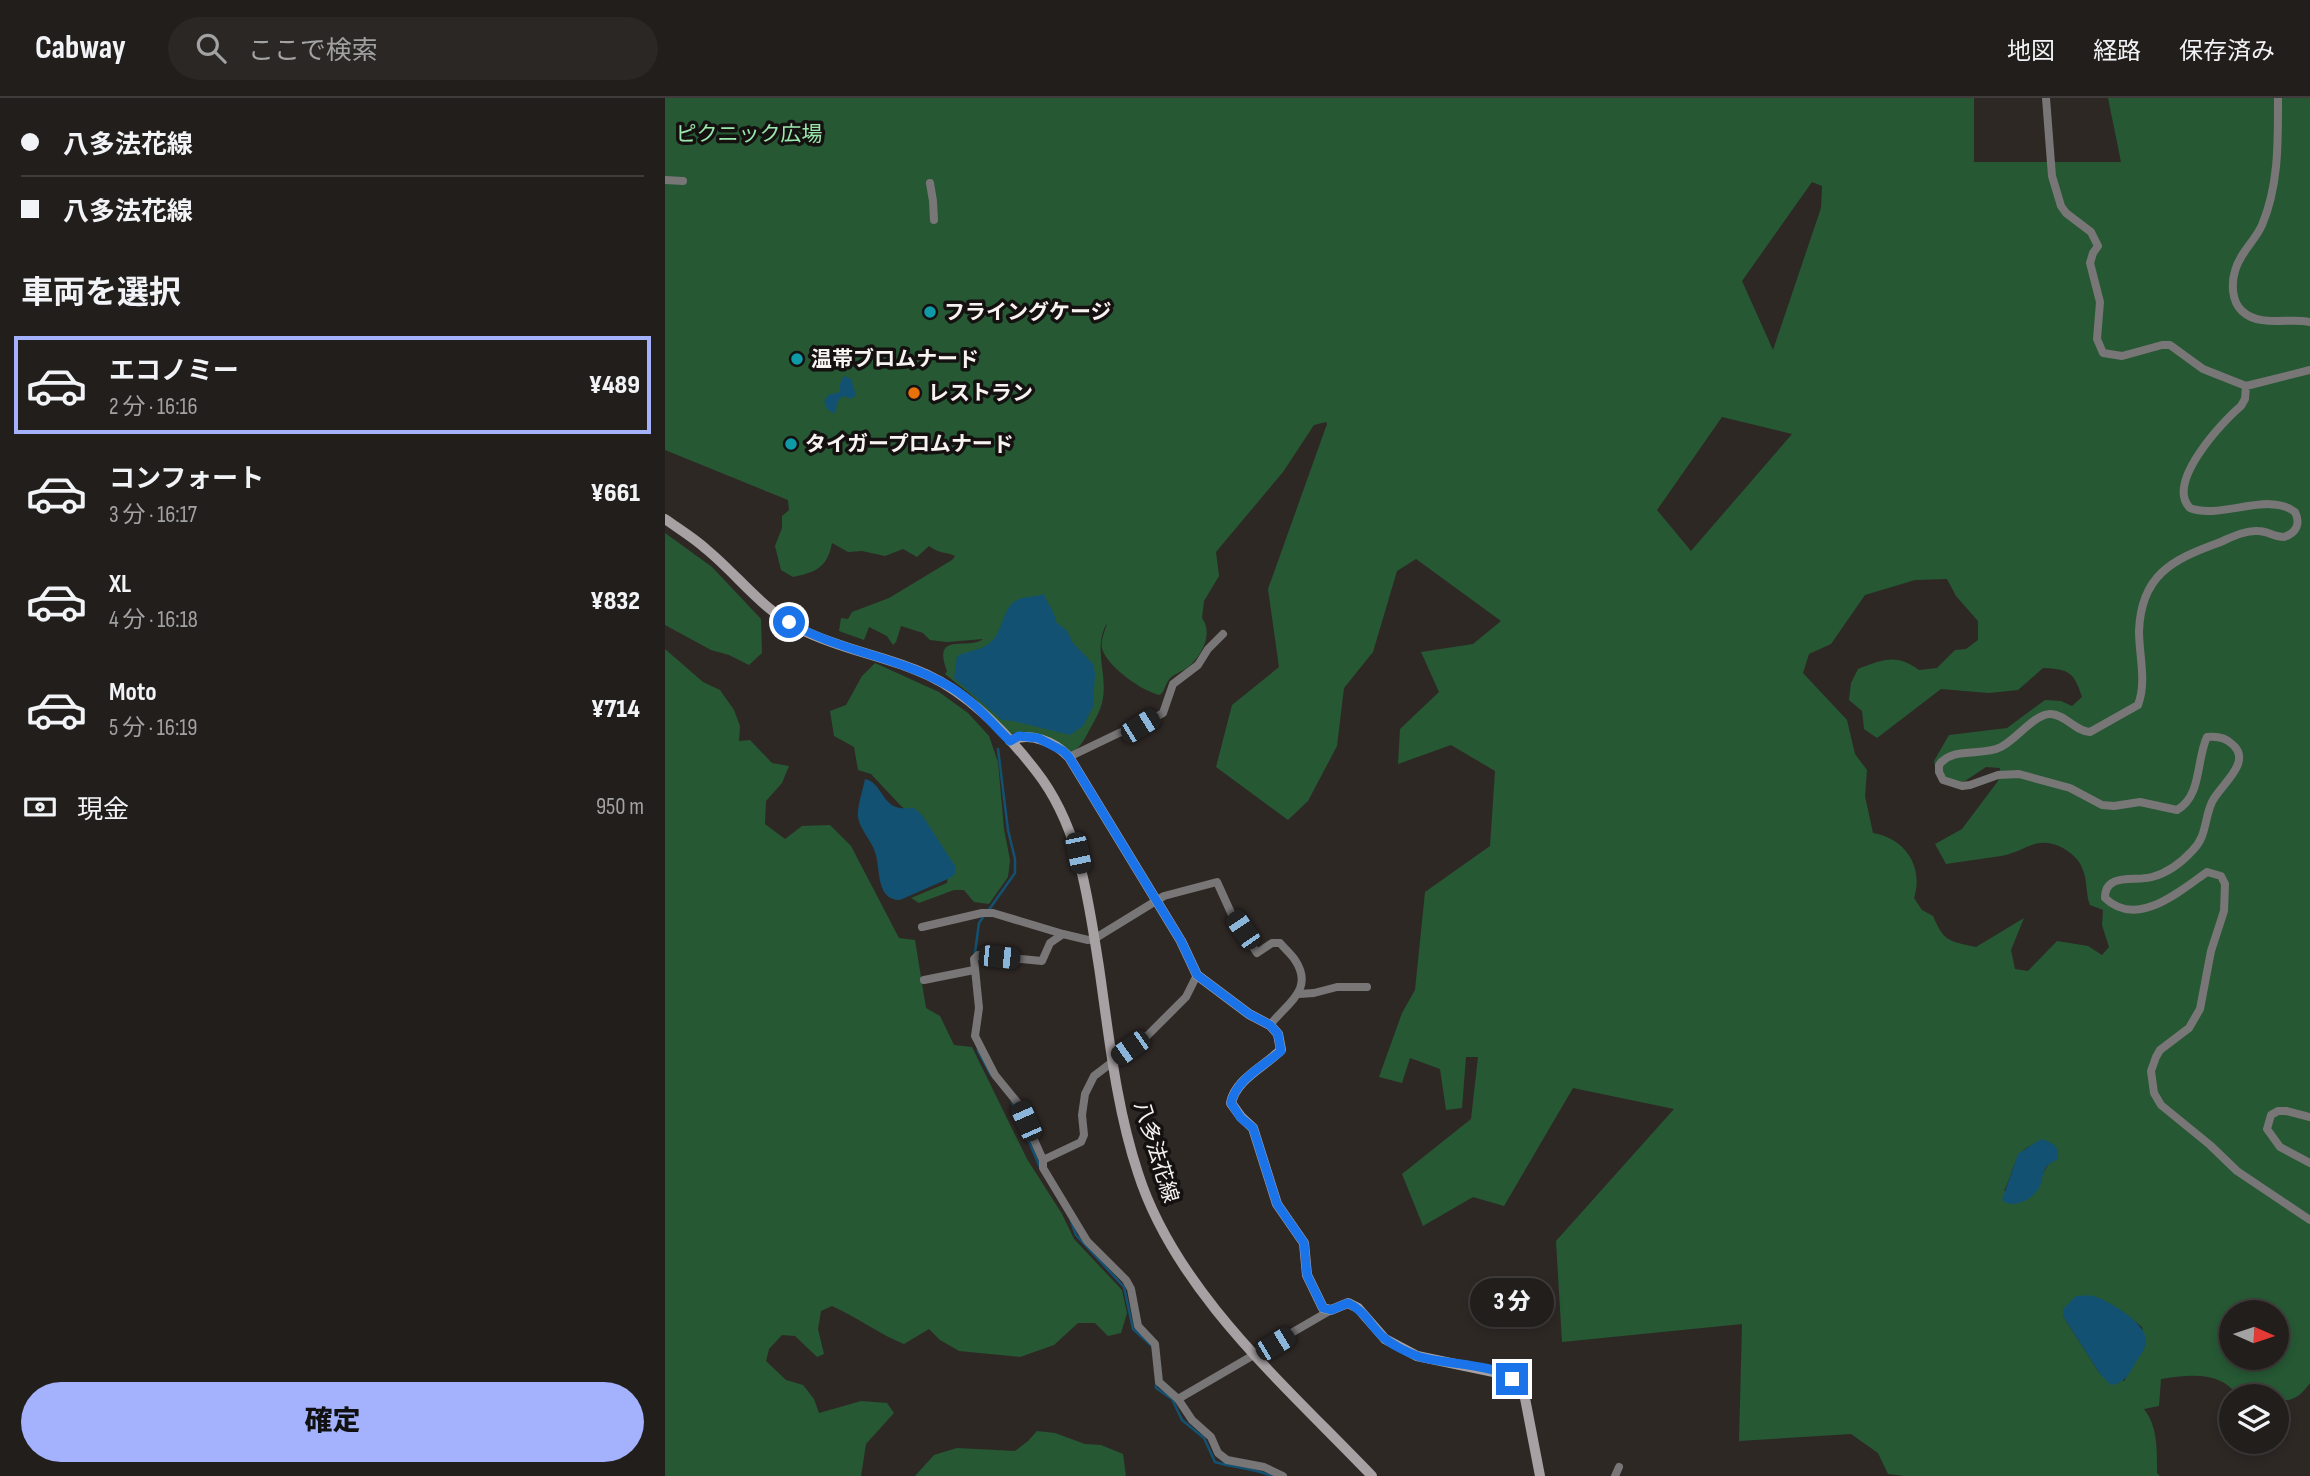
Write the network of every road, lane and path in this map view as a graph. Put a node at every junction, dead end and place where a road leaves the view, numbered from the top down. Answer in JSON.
{"nodes":[{"id":1,"x":2046,"y":98,"type":"edge"},
{"id":2,"x":2277,"y":98,"type":"edge"},
{"id":3,"x":665,"y":180,"type":"edge"},
{"id":4,"x":683,"y":181,"type":"dead end"},
{"id":5,"x":930,"y":183,"type":"dead end"},
{"id":6,"x":934,"y":220,"type":"dead end"},
{"id":7,"x":2310,"y":322,"type":"edge"},
{"id":8,"x":2310,"y":370,"type":"edge"},
{"id":9,"x":2246,"y":386,"type":"junction"},
{"id":10,"x":665,"y":519,"type":"edge"},
{"id":11,"x":1223,"y":634,"type":"dead end"},
{"id":12,"x":1010,"y":741,"type":"junction"},
{"id":13,"x":1069,"y":757,"type":"junction"},
{"id":14,"x":1155,"y":900,"type":"junction"},
{"id":15,"x":922,"y":927,"type":"dead end"},
{"id":16,"x":1063,"y":934,"type":"junction"},
{"id":17,"x":1094,"y":939,"type":"junction"},
{"id":18,"x":974,"y":970,"type":"junction"},
{"id":19,"x":1197,"y":975,"type":"junction"},
{"id":20,"x":924,"y":980,"type":"dead end"},
{"id":21,"x":1367,"y":987,"type":"dead end"},
{"id":22,"x":1299,"y":995,"type":"junction"},
{"id":23,"x":1270,"y":1025,"type":"junction"},
{"id":24,"x":1112,"y":1060,"type":"junction"},
{"id":25,"x":2310,"y":1117,"type":"edge"},
{"id":26,"x":1043,"y":1160,"type":"junction"},
{"id":27,"x":2310,"y":1163,"type":"edge"},
{"id":28,"x":2310,"y":1220,"type":"edge"},
{"id":29,"x":1331,"y":1310,"type":"junction"},
{"id":30,"x":1256,"y":1355,"type":"junction"},
{"id":31,"x":1178,"y":1399,"type":"junction"},
{"id":32,"x":1619,"y":1466,"type":"dead end"},
{"id":33,"x":1283,"y":1476,"type":"edge"},
{"id":34,"x":1372,"y":1476,"type":"edge"},
{"id":35,"x":1540,"y":1476,"type":"edge"},
{"id":36,"x":1615,"y":1476,"type":"edge"}],
"edges":[{"from":1,"to":9,"type":"street"},
{"from":2,"to":7,"type":"street"},
{"from":3,"to":4,"type":"street"},
{"from":5,"to":6,"type":"street"},
{"from":8,"to":9,"type":"street"},
{"from":9,"to":28,"type":"street"},
{"from":10,"to":12,"type":"main road","name":"八多法花線"},
{"from":11,"to":13,"type":"street"},
{"from":12,"to":13,"type":"main road"},
{"from":12,"to":17,"type":"main road","name":"八多法花線"},
{"from":13,"to":14,"type":"main road"},
{"from":14,"to":17,"type":"street"},
{"from":14,"to":19,"type":"main road"},
{"from":14,"to":22,"type":"street"},
{"from":15,"to":16,"type":"street"},
{"from":16,"to":17,"type":"street"},
{"from":16,"to":18,"type":"street"},
{"from":17,"to":24,"type":"main road","name":"八多法花線"},
{"from":18,"to":20,"type":"street"},
{"from":18,"to":26,"type":"street"},
{"from":19,"to":23,"type":"main road"},
{"from":19,"to":24,"type":"street"},
{"from":21,"to":22,"type":"street"},
{"from":22,"to":23,"type":"street"},
{"from":23,"to":29,"type":"main road"},
{"from":24,"to":26,"type":"street"},
{"from":24,"to":30,"type":"main road","name":"八多法花線"},
{"from":25,"to":27,"type":"street"},
{"from":26,"to":31,"type":"street"},
{"from":29,"to":30,"type":"street"},
{"from":29,"to":35,"type":"main road"},
{"from":30,"to":31,"type":"street"},
{"from":30,"to":34,"type":"main road","name":"八多法花線"},
{"from":31,"to":33,"type":"street"},
{"from":32,"to":36,"type":"street"}]}
